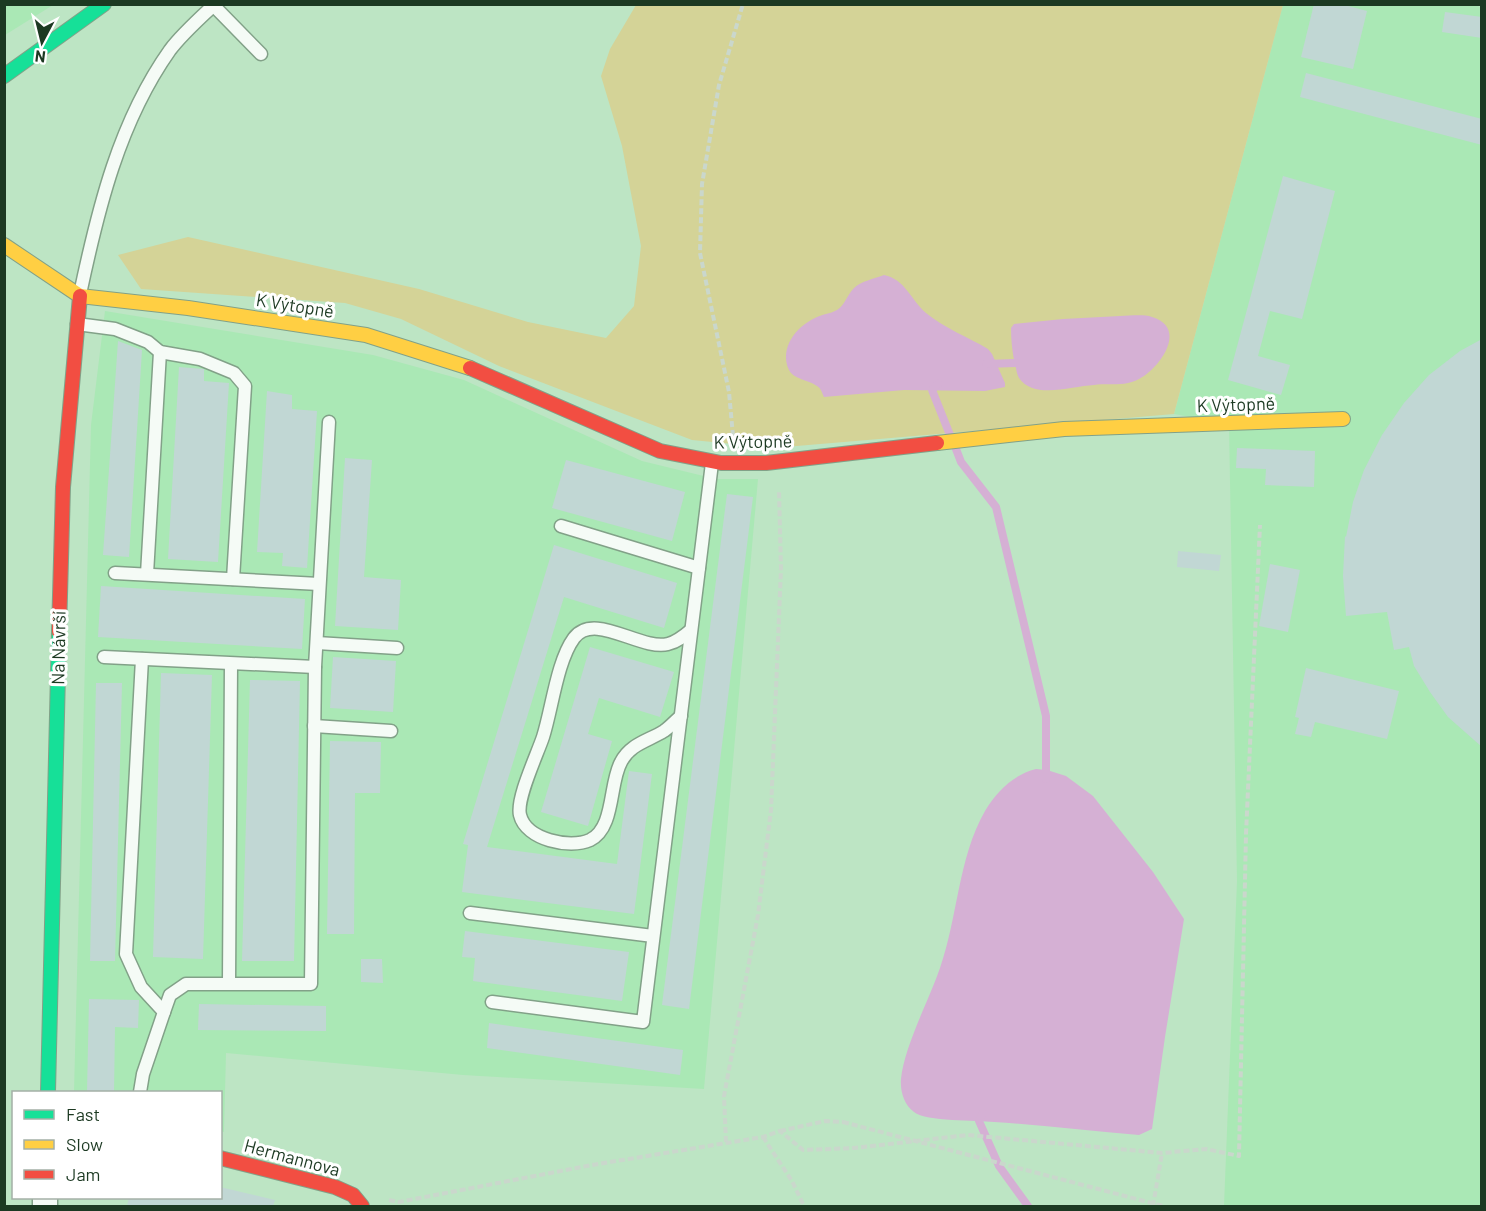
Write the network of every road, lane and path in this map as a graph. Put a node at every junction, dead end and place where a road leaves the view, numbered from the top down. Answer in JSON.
{"nodes":[{"id":1,"x":104,"y":4,"type":"edge"},
{"id":2,"x":743,"y":4,"type":"edge"},
{"id":3,"x":215,"y":5,"type":"edge"},
{"id":4,"x":261,"y":54,"type":"dead end"},
{"id":5,"x":4,"y":76,"type":"edge"},
{"id":6,"x":4,"y":244,"type":"edge"},
{"id":7,"x":80,"y":296,"type":"junction"},
{"id":8,"x":77,"y":324,"type":"junction"},
{"id":9,"x":160,"y":352,"type":"junction"},
{"id":10,"x":1343,"y":419,"type":"dead end"},
{"id":11,"x":329,"y":422,"type":"dead end"},
{"id":12,"x":712,"y":462,"type":"junction"},
{"id":13,"x":778,"y":462,"type":"junction"},
{"id":14,"x":736,"y":463,"type":"junction"},
{"id":15,"x":1260,"y":525,"type":"dead end"},
{"id":16,"x":561,"y":526,"type":"dead end"},
{"id":17,"x":699,"y":568,"type":"junction"},
{"id":18,"x":115,"y":573,"type":"dead end"},
{"id":19,"x":147,"y":574,"type":"junction"},
{"id":20,"x":233,"y":579,"type":"junction"},
{"id":21,"x":319,"y":584,"type":"junction"},
{"id":22,"x":691,"y":630,"type":"junction"},
{"id":23,"x":317,"y":643,"type":"junction"},
{"id":24,"x":397,"y":648,"type":"dead end"},
{"id":25,"x":104,"y":657,"type":"dead end"},
{"id":26,"x":142,"y":659,"type":"junction"},
{"id":27,"x":231,"y":664,"type":"junction"},
{"id":28,"x":315,"y":667,"type":"junction"},
{"id":29,"x":681,"y":716,"type":"junction"},
{"id":30,"x":314,"y":726,"type":"junction"},
{"id":31,"x":391,"y":731,"type":"dead end"},
{"id":32,"x":470,"y":913,"type":"dead end"},
{"id":33,"x":653,"y":936,"type":"junction"},
{"id":34,"x":229,"y":983,"type":"junction"},
{"id":35,"x":492,"y":1002,"type":"dead end"},
{"id":36,"x":164,"y":1012,"type":"junction"},
{"id":37,"x":48,"y":1091,"type":"edge"},
{"id":38,"x":140,"y":1091,"type":"edge"},
{"id":39,"x":780,"y":1131,"type":"junction"},
{"id":40,"x":763,"y":1137,"type":"junction"},
{"id":41,"x":726,"y":1142,"type":"junction"},
{"id":42,"x":1162,"y":1153,"type":"junction"},
{"id":43,"x":222,"y":1158,"type":"edge"},
{"id":44,"x":353,"y":1195,"type":"junction"},
{"id":45,"x":362,"y":1206,"type":"edge"},
{"id":46,"x":804,"y":1206,"type":"edge"},
{"id":47,"x":1153,"y":1206,"type":"edge"},
{"id":48,"x":1163,"y":1206,"type":"edge"}],
"edges":[{"from":1,"to":5,"type":"street"},
{"from":2,"to":14,"type":"path"},
{"from":3,"to":4,"type":"lane"},
{"from":3,"to":7,"type":"lane"},
{"from":6,"to":7,"type":"street"},
{"from":7,"to":8,"type":"street","name":"Na Návrší"},
{"from":7,"to":12,"type":"street","name":"K Výtopně"},
{"from":8,"to":9,"type":"lane"},
{"from":8,"to":37,"type":"street","name":"Na Návrší"},
{"from":9,"to":19,"type":"lane"},
{"from":9,"to":20,"type":"lane"},
{"from":10,"to":13,"type":"street","name":"K Výtopně"},
{"from":11,"to":21,"type":"lane"},
{"from":12,"to":14,"type":"street","name":"K Výtopně"},
{"from":12,"to":17,"type":"lane"},
{"from":13,"to":14,"type":"street","name":"K Výtopně"},
{"from":13,"to":41,"type":"path"},
{"from":15,"to":42,"type":"path"},
{"from":16,"to":17,"type":"lane"},
{"from":17,"to":22,"type":"lane"},
{"from":18,"to":19,"type":"lane"},
{"from":19,"to":20,"type":"lane"},
{"from":20,"to":21,"type":"lane"},
{"from":21,"to":23,"type":"lane"},
{"from":22,"to":29,"type":"lane"},
{"from":22,"to":29,"type":"lane"},
{"from":23,"to":24,"type":"lane"},
{"from":23,"to":28,"type":"lane"},
{"from":25,"to":26,"type":"lane"},
{"from":26,"to":27,"type":"lane"},
{"from":26,"to":36,"type":"lane"},
{"from":27,"to":28,"type":"lane"},
{"from":27,"to":34,"type":"lane"},
{"from":28,"to":30,"type":"lane"},
{"from":29,"to":33,"type":"lane"},
{"from":30,"to":31,"type":"lane"},
{"from":30,"to":34,"type":"lane"},
{"from":32,"to":33,"type":"lane"},
{"from":33,"to":35,"type":"lane"},
{"from":34,"to":36,"type":"lane"},
{"from":36,"to":38,"type":"lane"},
{"from":39,"to":40,"type":"path"},
{"from":39,"to":42,"type":"path"},
{"from":39,"to":48,"type":"path","bridge":true},
{"from":40,"to":41,"type":"path"},
{"from":40,"to":46,"type":"path"},
{"from":41,"to":44,"type":"path"},
{"from":42,"to":47,"type":"path"},
{"from":43,"to":44,"type":"street","name":"Hermannova"},
{"from":44,"to":45,"type":"street"}]}
